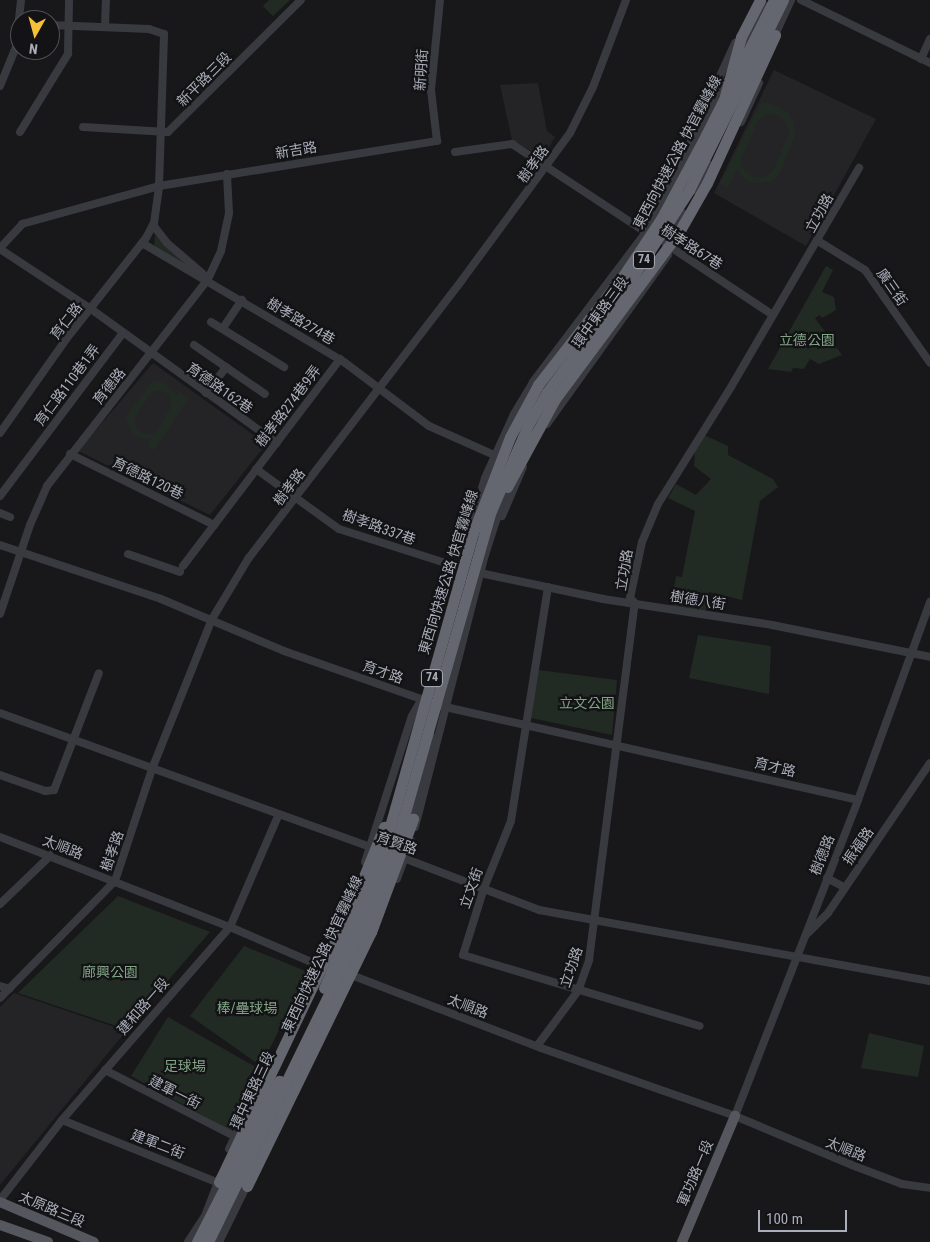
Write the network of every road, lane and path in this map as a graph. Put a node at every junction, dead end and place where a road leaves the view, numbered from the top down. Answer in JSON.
{"nodes":[{"id":1,"x":69,"y":0,"type":"edge"},
{"id":2,"x":106,"y":0,"type":"edge"},
{"id":3,"x":301,"y":0,"type":"edge"},
{"id":4,"x":440,"y":0,"type":"edge"},
{"id":5,"x":626,"y":0,"type":"edge"},
{"id":6,"x":759,"y":0,"type":"edge"},
{"id":7,"x":769,"y":0,"type":"edge"},
{"id":8,"x":774,"y":0,"type":"edge"},
{"id":9,"x":783,"y":0,"type":"edge"},
{"id":10,"x":791,"y":0,"type":"edge"},
{"id":11,"x":801,"y":0,"type":"edge"},
{"id":12,"x":60,"y":25,"type":"edge"},
{"id":13,"x":72,"y":26,"type":"junction"},
{"id":14,"x":101,"y":27,"type":"junction"},
{"id":15,"x":775,"y":35,"type":"junction"},
{"id":16,"x":930,"y":39,"type":"edge"},
{"id":17,"x":921,"y":58,"type":"junction"},
{"id":18,"x":11,"y":60,"type":"edge"},
{"id":19,"x":930,"y":62,"type":"edge"},
{"id":20,"x":0,"y":86,"type":"edge"},
{"id":21,"x":725,"y":96,"type":"junction"},
{"id":22,"x":82,"y":127,"type":"dead end"},
{"id":23,"x":20,"y":132,"type":"dead end"},
{"id":24,"x":160,"y":132,"type":"junction"},
{"id":25,"x":437,"y":141,"type":"joint"},
{"id":26,"x":455,"y":152,"type":"dead end"},
{"id":27,"x":859,"y":168,"type":"dead end"},
{"id":28,"x":546,"y":169,"type":"junction"},
{"id":29,"x":227,"y":174,"type":"junction"},
{"id":30,"x":159,"y":186,"type":"junction"},
{"id":31,"x":668,"y":194,"type":"junction"},
{"id":32,"x":153,"y":225,"type":"junction"},
{"id":33,"x":646,"y":232,"type":"junction"},
{"id":34,"x":818,"y":241,"type":"junction"},
{"id":35,"x":142,"y":243,"type":"junction"},
{"id":36,"x":664,"y":244,"type":"junction"},
{"id":37,"x":0,"y":248,"type":"edge"},
{"id":38,"x":673,"y":249,"type":"junction"},
{"id":39,"x":208,"y":279,"type":"junction"},
{"id":40,"x":242,"y":300,"type":"junction"},
{"id":41,"x":91,"y":309,"type":"junction"},
{"id":42,"x":773,"y":314,"type":"junction"},
{"id":43,"x":211,"y":322,"type":"dead end"},
{"id":44,"x":223,"y":328,"type":"junction"},
{"id":45,"x":123,"y":333,"type":"junction"},
{"id":46,"x":194,"y":345,"type":"dead end"},
{"id":47,"x":150,"y":354,"type":"junction"},
{"id":48,"x":340,"y":359,"type":"junction"},
{"id":49,"x":930,"y":363,"type":"edge"},
{"id":50,"x":226,"y":367,"type":"junction"},
{"id":51,"x":284,"y":367,"type":"dead end"},
{"id":52,"x":380,"y":388,"type":"junction"},
{"id":53,"x":206,"y":393,"type":"junction"},
{"id":54,"x":265,"y":394,"type":"dead end"},
{"id":55,"x":0,"y":434,"type":"edge"},
{"id":56,"x":277,"y":443,"type":"junction"},
{"id":57,"x":70,"y":454,"type":"junction"},
{"id":58,"x":494,"y":455,"type":"junction"},
{"id":59,"x":256,"y":469,"type":"junction"},
{"id":60,"x":0,"y":496,"type":"edge"},
{"id":61,"x":297,"y":498,"type":"junction"},
{"id":62,"x":491,"y":511,"type":"junction"},
{"id":63,"x":0,"y":513,"type":"edge"},
{"id":64,"x":10,"y":517,"type":"dead end"},
{"id":65,"x":214,"y":525,"type":"junction"},
{"id":66,"x":0,"y":546,"type":"edge"},
{"id":67,"x":21,"y":552,"type":"junction"},
{"id":68,"x":128,"y":554,"type":"dead end"},
{"id":69,"x":485,"y":555,"type":"junction"},
{"id":70,"x":458,"y":567,"type":"junction"},
{"id":71,"x":480,"y":574,"type":"junction"},
{"id":72,"x":548,"y":587,"type":"junction"},
{"id":73,"x":930,"y":602,"type":"edge"},
{"id":74,"x":635,"y":603,"type":"junction"},
{"id":75,"x":0,"y":614,"type":"edge"},
{"id":76,"x":212,"y":619,"type":"junction"},
{"id":77,"x":912,"y":653,"type":"junction"},
{"id":78,"x":930,"y":657,"type":"edge"},
{"id":79,"x":99,"y":673,"type":"dead end"},
{"id":80,"x":422,"y":699,"type":"junction"},
{"id":81,"x":444,"y":707,"type":"junction"},
{"id":82,"x":0,"y":713,"type":"edge"},
{"id":83,"x":525,"y":723,"type":"junction"},
{"id":84,"x":72,"y":739,"type":"junction"},
{"id":85,"x":617,"y":743,"type":"junction"},
{"id":86,"x":410,"y":755,"type":"junction"},
{"id":87,"x":422,"y":759,"type":"junction"},
{"id":88,"x":930,"y":762,"type":"edge"},
{"id":89,"x":152,"y":769,"type":"junction"},
{"id":90,"x":0,"y":774,"type":"edge"},
{"id":91,"x":858,"y":800,"type":"junction"},
{"id":92,"x":279,"y":814,"type":"junction"},
{"id":93,"x":0,"y":837,"type":"edge"},
{"id":94,"x":369,"y":847,"type":"junction"},
{"id":95,"x":380,"y":850,"type":"junction"},
{"id":96,"x":51,"y":854,"type":"junction"},
{"id":97,"x":401,"y":857,"type":"junction"},
{"id":98,"x":827,"y":878,"type":"junction"},
{"id":99,"x":115,"y":881,"type":"junction"},
{"id":100,"x":844,"y":887,"type":"junction"},
{"id":101,"x":484,"y":888,"type":"junction"},
{"id":102,"x":0,"y":904,"type":"edge"},
{"id":103,"x":595,"y":922,"type":"junction"},
{"id":104,"x":230,"y":927,"type":"junction"},
{"id":105,"x":802,"y":940,"type":"junction"},
{"id":106,"x":796,"y":957,"type":"junction"},
{"id":107,"x":316,"y":966,"type":"junction"},
{"id":108,"x":326,"y":968,"type":"junction"},
{"id":109,"x":350,"y":974,"type":"junction"},
{"id":110,"x":930,"y":981,"type":"edge"},
{"id":111,"x":0,"y":986,"type":"edge"},
{"id":112,"x":10,"y":989,"type":"junction"},
{"id":113,"x":578,"y":991,"type":"junction"},
{"id":114,"x":0,"y":998,"type":"edge"},
{"id":115,"x":700,"y":1026,"type":"dead end"},
{"id":116,"x":537,"y":1046,"type":"junction"},
{"id":117,"x":105,"y":1070,"type":"junction"},
{"id":118,"x":735,"y":1116,"type":"junction"},
{"id":119,"x":62,"y":1120,"type":"junction"},
{"id":120,"x":234,"y":1136,"type":"junction"},
{"id":121,"x":218,"y":1182,"type":"junction"},
{"id":122,"x":930,"y":1188,"type":"edge"},
{"id":123,"x":245,"y":1190,"type":"junction"},
{"id":124,"x":0,"y":1201,"type":"edge"},
{"id":125,"x":0,"y":1225,"type":"edge"},
{"id":126,"x":48,"y":1242,"type":"edge"},
{"id":127,"x":94,"y":1242,"type":"edge"},
{"id":128,"x":188,"y":1242,"type":"edge"},
{"id":129,"x":197,"y":1242,"type":"edge"},
{"id":130,"x":208,"y":1242,"type":"edge"},
{"id":131,"x":220,"y":1242,"type":"edge"},
{"id":132,"x":682,"y":1242,"type":"edge"}],
"edges":[{"from":1,"to":13,"type":"street"},
{"from":2,"to":14,"type":"street"},
{"from":3,"to":24,"type":"street","name":"新平路三段"},
{"from":4,"to":25,"type":"street","name":"新明街"},
{"from":5,"to":28,"type":"street","name":"樹孝路"},
{"from":6,"to":21,"type":"highway","number":"74","bridge":true},
{"from":6,"to":31,"type":"street","name":"環中東路三段"},
{"from":7,"to":31,"type":"street","name":"環中東路三段"},
{"from":8,"to":21,"type":"highway","name":"東西向快速公路 快官霧峰線","number":"74","bridge":true},
{"from":9,"to":62,"type":"highway","name":"東西向快速公路 快官霧峰線","number":"74","bridge":true},
{"from":10,"to":15,"type":"street","name":"環中東路三段"},
{"from":11,"to":17,"type":"street"},
{"from":12,"to":13,"type":"street"},
{"from":13,"to":14,"type":"street"},
{"from":13,"to":23,"type":"street"},
{"from":14,"to":24,"type":"street"},
{"from":15,"to":36,"type":"street","name":"環中東路三段"},
{"from":15,"to":38,"type":"street","name":"環中東路三段"},
{"from":15,"to":62,"type":"highway","number":"74","bridge":true},
{"from":16,"to":17,"type":"street"},
{"from":17,"to":19,"type":"street"},
{"from":18,"to":20,"type":"street"},
{"from":21,"to":86,"type":"highway","name":"東西向快速公路 快官霧峰線","number":"74","bridge":true},
{"from":22,"to":24,"type":"street"},
{"from":24,"to":30,"type":"street"},
{"from":25,"to":29,"type":"street","name":"新吉路"},
{"from":26,"to":28,"type":"street"},
{"from":27,"to":34,"type":"street","name":"立功路"},
{"from":28,"to":33,"type":"street","name":"樹孝路67巷"},
{"from":28,"to":52,"type":"street","name":"樹孝路"},
{"from":29,"to":30,"type":"street","name":"新吉路"},
{"from":29,"to":39,"type":"street","name":"育德路"},
{"from":30,"to":32,"type":"street"},
{"from":30,"to":37,"type":"street"},
{"from":31,"to":33,"type":"street","name":"環中東路三段"},
{"from":32,"to":35,"type":"street","name":"育仁路"},
{"from":32,"to":39,"type":"street"},
{"from":33,"to":36,"type":"street","name":"樹孝路67巷"},
{"from":33,"to":58,"type":"street","name":"環中東路三段"},
{"from":34,"to":42,"type":"street","name":"立功路"},
{"from":34,"to":49,"type":"street","name":"廣三街"},
{"from":35,"to":39,"type":"street"},
{"from":35,"to":41,"type":"street","name":"育仁路"},
{"from":36,"to":38,"type":"street","name":"樹孝路67巷"},
{"from":36,"to":69,"type":"street","name":"環中東路三段"},
{"from":37,"to":41,"type":"street"},
{"from":38,"to":42,"type":"street","name":"樹孝路67巷"},
{"from":38,"to":69,"type":"street","name":"環中東路三段"},
{"from":39,"to":40,"type":"street","name":"樹孝路274巷"},
{"from":39,"to":47,"type":"street","name":"育德路"},
{"from":40,"to":44,"type":"street"},
{"from":40,"to":48,"type":"street","name":"樹孝路274巷"},
{"from":41,"to":45,"type":"street"},
{"from":41,"to":55,"type":"street","name":"育仁路"},
{"from":42,"to":74,"type":"street","name":"立功路"},
{"from":43,"to":44,"type":"street"},
{"from":44,"to":51,"type":"street"},
{"from":45,"to":47,"type":"street"},
{"from":45,"to":60,"type":"street","name":"育仁路110巷1弄"},
{"from":46,"to":50,"type":"street"},
{"from":47,"to":53,"type":"street","name":"育德路162巷"},
{"from":47,"to":57,"type":"street","name":"育德路"},
{"from":48,"to":52,"type":"street","name":"樹孝路274巷"},
{"from":48,"to":56,"type":"street","name":"樹孝路274巷9弄"},
{"from":50,"to":53,"type":"street"},
{"from":50,"to":54,"type":"street"},
{"from":52,"to":58,"type":"street","name":"樹孝路274巷"},
{"from":52,"to":61,"type":"street","name":"樹孝路"},
{"from":53,"to":56,"type":"street","name":"育德路162巷"},
{"from":56,"to":59,"type":"street","name":"樹孝路274巷9弄"},
{"from":57,"to":65,"type":"street","name":"育德路120巷"},
{"from":57,"to":67,"type":"street","name":"育德路"},
{"from":58,"to":70,"type":"street","name":"環中東路三段"},
{"from":59,"to":61,"type":"street","name":"樹孝路337巷"},
{"from":59,"to":65,"type":"street","name":"樹孝路274巷9弄"},
{"from":61,"to":70,"type":"street","name":"樹孝路337巷"},
{"from":61,"to":76,"type":"street","name":"樹孝路"},
{"from":62,"to":87,"type":"highway","name":"東西向快速公路 快官霧峰線","number":"74","bridge":true},
{"from":63,"to":64,"type":"street"},
{"from":65,"to":68,"type":"street","name":"樹孝路274巷9弄"},
{"from":66,"to":67,"type":"street","name":"育才路"},
{"from":67,"to":75,"type":"street","name":"育德路"},
{"from":67,"to":76,"type":"street","name":"育才路"},
{"from":69,"to":71,"type":"street","name":"環中東路三段"},
{"from":70,"to":80,"type":"street","name":"環中東路三段"},
{"from":71,"to":72,"type":"street","name":"樹德八街"},
{"from":71,"to":81,"type":"street","name":"環中東路三段"},
{"from":72,"to":74,"type":"street","name":"樹德八街"},
{"from":72,"to":83,"type":"street","name":"立文街"},
{"from":73,"to":77,"type":"street","name":"樹德路"},
{"from":74,"to":77,"type":"street","name":"樹德八街"},
{"from":74,"to":85,"type":"street","name":"立功路"},
{"from":76,"to":80,"type":"street","name":"育才路"},
{"from":76,"to":89,"type":"street","name":"樹孝路"},
{"from":77,"to":78,"type":"street","name":"樹德八街"},
{"from":77,"to":91,"type":"street","name":"樹德路"},
{"from":79,"to":84,"type":"street"},
{"from":80,"to":81,"type":"street","name":"育才路"},
{"from":80,"to":94,"type":"street","name":"環中東路三段"},
{"from":80,"to":95,"type":"street","name":"環中東路三段"},
{"from":81,"to":83,"type":"street","name":"育才路"},
{"from":81,"to":97,"type":"street","name":"環中東路三段"},
{"from":82,"to":84,"type":"street","name":"育賢路"},
{"from":83,"to":85,"type":"street","name":"育才路"},
{"from":83,"to":101,"type":"street","name":"立文街"},
{"from":84,"to":89,"type":"street","name":"育賢路"},
{"from":84,"to":90,"type":"street"},
{"from":85,"to":91,"type":"street","name":"育才路"},
{"from":85,"to":103,"type":"street","name":"立功路"},
{"from":86,"to":121,"type":"highway","bridge":true},
{"from":86,"to":129,"type":"highway","name":"東西向快速公路 快官霧峰線","number":"74","bridge":true},
{"from":87,"to":123,"type":"highway","bridge":true},
{"from":87,"to":130,"type":"highway","name":"東西向快速公路 快官霧峰線","number":"74","bridge":true},
{"from":88,"to":100,"type":"street","name":"振福路"},
{"from":89,"to":92,"type":"street","name":"育賢路"},
{"from":89,"to":99,"type":"street","name":"樹孝路"},
{"from":91,"to":98,"type":"street","name":"樹德路"},
{"from":92,"to":94,"type":"street","name":"育賢路"},
{"from":92,"to":104,"type":"street","name":"建和路一段"},
{"from":93,"to":96,"type":"street","name":"太順路"},
{"from":94,"to":95,"type":"street","name":"育賢路"},
{"from":94,"to":107,"type":"street","name":"環中東路三段"},
{"from":95,"to":97,"type":"street","name":"育賢路"},
{"from":95,"to":108,"type":"street","name":"環中東路三段"},
{"from":96,"to":99,"type":"street","name":"太順路"},
{"from":96,"to":102,"type":"street"},
{"from":97,"to":101,"type":"street","name":"育賢路"},
{"from":97,"to":109,"type":"street","name":"環中東路三段"},
{"from":98,"to":100,"type":"street"},
{"from":98,"to":105,"type":"street","name":"樹德路"},
{"from":99,"to":104,"type":"street","name":"太順路"},
{"from":99,"to":112,"type":"street","name":"樹孝路"},
{"from":100,"to":105,"type":"street","name":"振福路"},
{"from":101,"to":103,"type":"street","name":"育賢路"},
{"from":101,"to":113,"type":"street","name":"立文街"},
{"from":103,"to":106,"type":"street","name":"育賢路"},
{"from":103,"to":113,"type":"street","name":"立功路"},
{"from":104,"to":107,"type":"street","name":"太順路"},
{"from":104,"to":117,"type":"street","name":"建和路一段"},
{"from":105,"to":106,"type":"street","name":"樹德路"},
{"from":106,"to":110,"type":"street","name":"育賢路"},
{"from":106,"to":118,"type":"street","name":"樹德路"},
{"from":107,"to":108,"type":"street","name":"太順路"},
{"from":107,"to":120,"type":"street","name":"環中東路三段"},
{"from":108,"to":109,"type":"street","name":"太順路"},
{"from":108,"to":121,"type":"street","name":"環中東路三段"},
{"from":109,"to":116,"type":"street","name":"太順路"},
{"from":109,"to":123,"type":"street","name":"環中東路三段"},
{"from":111,"to":112,"type":"street"},
{"from":112,"to":114,"type":"street","name":"樹孝路"},
{"from":113,"to":115,"type":"street","name":"立文街"},
{"from":113,"to":116,"type":"street","name":"立功路"},
{"from":116,"to":118,"type":"street","name":"太順路"},
{"from":117,"to":119,"type":"street","name":"建和路一段"},
{"from":117,"to":120,"type":"street","name":"建軍一街"},
{"from":118,"to":122,"type":"street","name":"太順路"},
{"from":118,"to":132,"type":"main road","name":"軍功路一段"},
{"from":119,"to":121,"type":"street","name":"建軍二街"},
{"from":119,"to":124,"type":"street","name":"建和路一段"},
{"from":120,"to":121,"type":"street","name":"環中東路三段"},
{"from":121,"to":123,"type":"street","name":"建軍二街"},
{"from":121,"to":128,"type":"street","name":"環中東路三段"},
{"from":123,"to":131,"type":"street","name":"環中東路三段"},
{"from":124,"to":127,"type":"main road","name":"太原路三段"},
{"from":125,"to":126,"type":"main road"}]}
